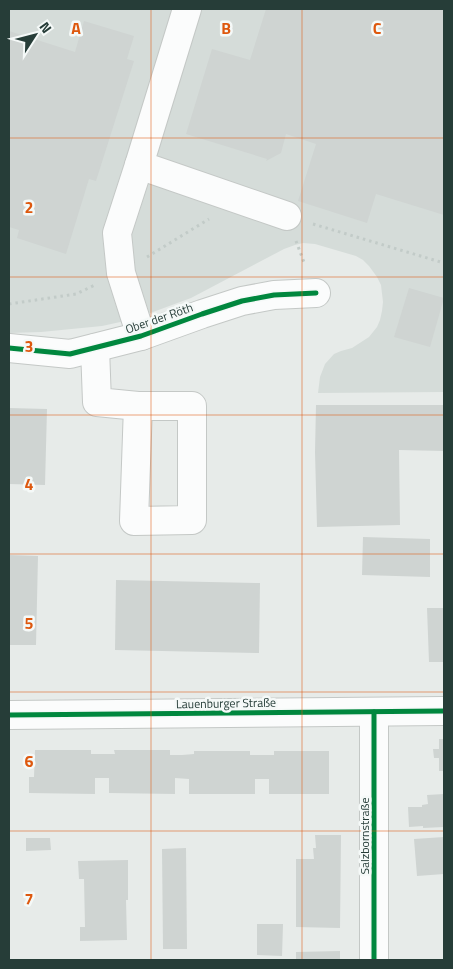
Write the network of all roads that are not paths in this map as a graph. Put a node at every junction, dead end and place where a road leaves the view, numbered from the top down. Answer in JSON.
{"nodes":[{"id":1,"x":186,"y":9,"type":"edge"},
{"id":2,"x":139,"y":165,"type":"junction"},
{"id":3,"x":287,"y":216,"type":"road end"},
{"id":4,"x":316,"y":293,"type":"road end"},
{"id":5,"x":141,"y":336,"type":"junction"},
{"id":6,"x":9,"y":348,"type":"edge"},
{"id":7,"x":96,"y":348,"type":"junction"},
{"id":8,"x":138,"y":406,"type":"dead end"},
{"id":9,"x":444,"y":711,"type":"edge"},
{"id":10,"x":374,"y":712,"type":"junction"},
{"id":11,"x":9,"y":716,"type":"edge"},
{"id":12,"x":374,"y":960,"type":"edge"}],
"edges":[{"from":1,"to":2,"type":"street"},
{"from":2,"to":3,"type":"street"},
{"from":2,"to":5,"type":"street"},
{"from":4,"to":5,"type":"street","name":"Ober der Röth"},
{"from":5,"to":7,"type":"street","name":"Ober der Röth"},
{"from":6,"to":7,"type":"street","name":"Ober der Röth"},
{"from":7,"to":8,"type":"street"},
{"from":9,"to":10,"type":"street","name":"Lauenburger Straße"},
{"from":10,"to":11,"type":"street","name":"Lauenburger Straße"},
{"from":10,"to":12,"type":"street","name":"Salzbornstraße"}]}
